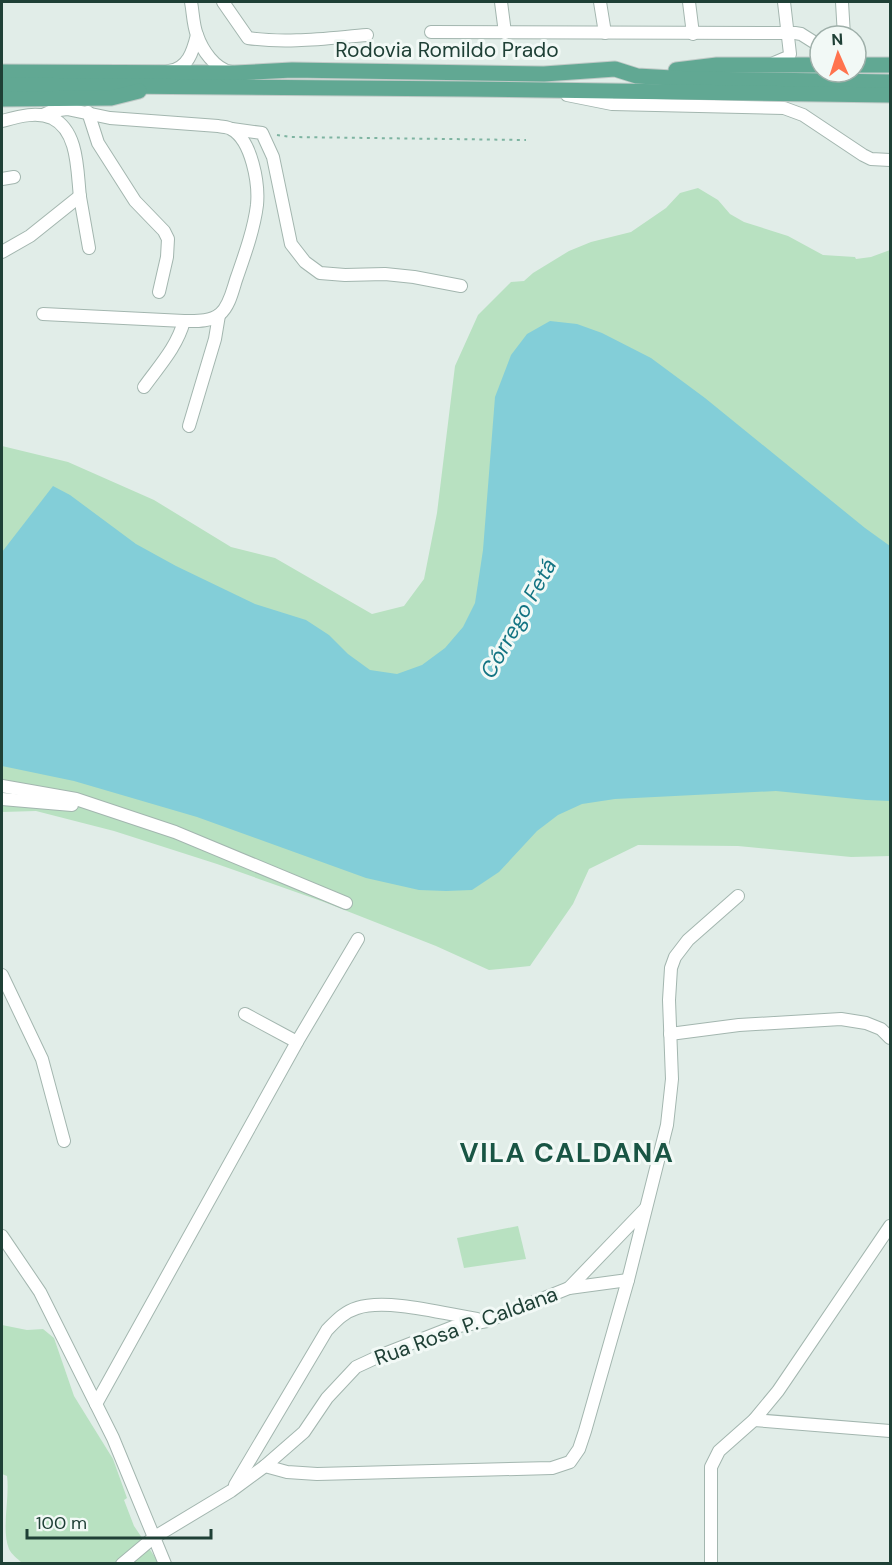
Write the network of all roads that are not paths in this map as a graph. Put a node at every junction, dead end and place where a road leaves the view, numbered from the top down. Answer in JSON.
{"nodes":[{"id":1,"x":191,"y":2,"type":"edge"},
{"id":2,"x":223,"y":2,"type":"edge"},
{"id":3,"x":501,"y":2,"type":"edge"},
{"id":4,"x":600,"y":2,"type":"edge"},
{"id":5,"x":689,"y":2,"type":"edge"},
{"id":6,"x":784,"y":2,"type":"edge"},
{"id":7,"x":842,"y":2,"type":"edge"},
{"id":8,"x":843,"y":24,"type":"edge"},
{"id":9,"x":431,"y":32,"type":"dead end"},
{"id":10,"x":505,"y":33,"type":"junction"},
{"id":11,"x":605,"y":33,"type":"junction"},
{"id":12,"x":787,"y":33,"type":"junction"},
{"id":13,"x":693,"y":34,"type":"junction"},
{"id":14,"x":197,"y":35,"type":"junction"},
{"id":15,"x":368,"y":35,"type":"dead end"},
{"id":16,"x":808,"y":38,"type":"edge"},
{"id":17,"x":868,"y":64,"type":"edge"},
{"id":18,"x":770,"y":65,"type":"junction"},
{"id":19,"x":808,"y":65,"type":"edge"},
{"id":20,"x":891,"y":65,"type":"edge"},
{"id":21,"x":615,"y":69,"type":"junction"},
{"id":22,"x":2,"y":72,"type":"edge"},
{"id":23,"x":235,"y":73,"type":"junction"},
{"id":24,"x":891,"y":82,"type":"edge"},
{"id":25,"x":2,"y":85,"type":"edge"},
{"id":26,"x":158,"y":86,"type":"junction"},
{"id":27,"x":545,"y":90,"type":"junction"},
{"id":28,"x":891,"y":95,"type":"edge"},
{"id":29,"x":2,"y":99,"type":"edge"},
{"id":30,"x":88,"y":112,"type":"junction"},
{"id":31,"x":43,"y":116,"type":"junction"},
{"id":32,"x":2,"y":121,"type":"edge"},
{"id":33,"x":231,"y":129,"type":"junction"},
{"id":34,"x":891,"y":160,"type":"edge"},
{"id":35,"x":80,"y":196,"type":"junction"},
{"id":36,"x":89,"y":248,"type":"dead end"},
{"id":37,"x":2,"y":252,"type":"edge"},
{"id":38,"x":461,"y":286,"type":"dead end"},
{"id":39,"x":159,"y":292,"type":"dead end"},
{"id":40,"x":43,"y":314,"type":"dead end"},
{"id":41,"x":219,"y":315,"type":"junction"},
{"id":42,"x":184,"y":321,"type":"junction"},
{"id":43,"x":144,"y":387,"type":"dead end"},
{"id":44,"x":189,"y":426,"type":"dead end"},
{"id":45,"x":2,"y":786,"type":"edge"},
{"id":46,"x":2,"y":799,"type":"edge"},
{"id":47,"x":104,"y":808,"type":"junction"},
{"id":48,"x":738,"y":896,"type":"dead end"},
{"id":49,"x":346,"y":903,"type":"dead end"},
{"id":50,"x":358,"y":939,"type":"dead end"},
{"id":51,"x":2,"y":975,"type":"edge"},
{"id":52,"x":245,"y":1014,"type":"dead end"},
{"id":53,"x":670,"y":1034,"type":"junction"},
{"id":54,"x":890,"y":1038,"type":"edge"},
{"id":55,"x":297,"y":1042,"type":"junction"},
{"id":56,"x":64,"y":1141,"type":"dead end"},
{"id":57,"x":646,"y":1208,"type":"junction"},
{"id":58,"x":891,"y":1226,"type":"edge"},
{"id":59,"x":2,"y":1236,"type":"edge"},
{"id":60,"x":628,"y":1280,"type":"junction"},
{"id":61,"x":568,"y":1288,"type":"junction"},
{"id":62,"x":488,"y":1321,"type":"junction"},
{"id":63,"x":96,"y":1404,"type":"junction"},
{"id":64,"x":754,"y":1420,"type":"junction"},
{"id":65,"x":891,"y":1431,"type":"edge"},
{"id":66,"x":265,"y":1466,"type":"junction"},
{"id":67,"x":231,"y":1491,"type":"junction"},
{"id":68,"x":153,"y":1538,"type":"junction"},
{"id":69,"x":122,"y":1563,"type":"edge"},
{"id":70,"x":165,"y":1563,"type":"edge"},
{"id":71,"x":711,"y":1563,"type":"edge"}],
"edges":[{"from":1,"to":14,"type":"street"},
{"from":2,"to":15,"type":"street"},
{"from":3,"to":10,"type":"street"},
{"from":4,"to":11,"type":"street"},
{"from":5,"to":13,"type":"street"},
{"from":6,"to":12,"type":"street"},
{"from":7,"to":8,"type":"street"},
{"from":9,"to":10,"type":"street"},
{"from":10,"to":11,"type":"street"},
{"from":11,"to":13,"type":"street"},
{"from":12,"to":13,"type":"street"},
{"from":12,"to":16,"type":"street"},
{"from":12,"to":18,"type":"street"},
{"from":14,"to":22,"type":"street"},
{"from":14,"to":23,"type":"street"},
{"from":17,"to":20,"type":"main road"},
{"from":18,"to":19,"type":"main road"},
{"from":18,"to":21,"type":"main road"},
{"from":21,"to":23,"type":"main road","name":"Rodovia Romildo Prado"},
{"from":21,"to":24,"type":"main road","name":"Rodovia Romildo Prado"},
{"from":22,"to":23,"type":"main road","name":"Rodovia Romildo Prado"},
{"from":25,"to":26,"type":"main road","name":"Rodovia Romildo Prado"},
{"from":26,"to":27,"type":"main road","name":"Rodovia Romildo Prado"},
{"from":26,"to":29,"type":"main road"},
{"from":27,"to":28,"type":"main road","name":"Rodovia Romildo Prado"},
{"from":27,"to":34,"type":"street"},
{"from":30,"to":31,"type":"street"},
{"from":30,"to":33,"type":"street"},
{"from":30,"to":39,"type":"street"},
{"from":31,"to":32,"type":"street"},
{"from":31,"to":35,"type":"street"},
{"from":33,"to":38,"type":"street"},
{"from":33,"to":41,"type":"street"},
{"from":35,"to":36,"type":"street"},
{"from":35,"to":37,"type":"street"},
{"from":40,"to":42,"type":"street"},
{"from":41,"to":42,"type":"street"},
{"from":41,"to":44,"type":"street"},
{"from":42,"to":43,"type":"street"},
{"from":45,"to":47,"type":"street"},
{"from":46,"to":47,"type":"street"},
{"from":47,"to":49,"type":"street"},
{"from":48,"to":53,"type":"street"},
{"from":50,"to":55,"type":"street"},
{"from":51,"to":56,"type":"street"},
{"from":52,"to":55,"type":"street"},
{"from":53,"to":54,"type":"street"},
{"from":53,"to":57,"type":"street"},
{"from":55,"to":63,"type":"street"},
{"from":57,"to":60,"type":"street"},
{"from":57,"to":61,"type":"street"},
{"from":58,"to":64,"type":"street"},
{"from":59,"to":63,"type":"street"},
{"from":60,"to":61,"type":"street","name":"Rua Rosa P. Caldana"},
{"from":60,"to":66,"type":"street"},
{"from":61,"to":62,"type":"street","name":"Rua Rosa P. Caldana"},
{"from":62,"to":66,"type":"street","name":"Rua Rosa P. Caldana"},
{"from":62,"to":67,"type":"street"},
{"from":63,"to":68,"type":"street"},
{"from":64,"to":65,"type":"street"},
{"from":64,"to":71,"type":"street"},
{"from":66,"to":67,"type":"street","name":"Rua Rosa P. Caldana"},
{"from":67,"to":68,"type":"street","name":"Rua Rosa P. Caldana"},
{"from":68,"to":69,"type":"street","name":"Rua Rosa P. Caldana"},
{"from":68,"to":70,"type":"street"}]}
